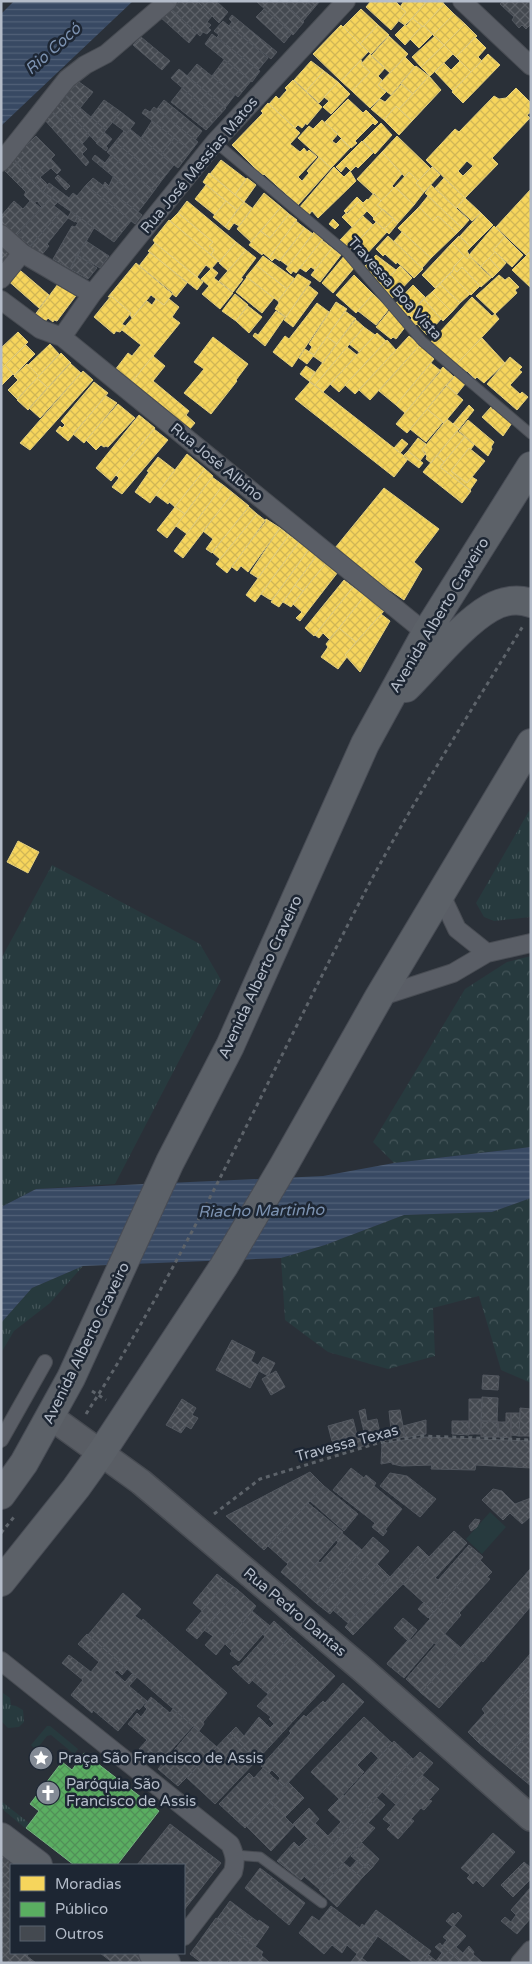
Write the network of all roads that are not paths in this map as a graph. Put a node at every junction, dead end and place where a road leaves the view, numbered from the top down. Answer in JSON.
{"nodes":[{"id":1,"x":168,"y":1,"type":"edge"},
{"id":2,"x":346,"y":1,"type":"edge"},
{"id":3,"x":462,"y":1,"type":"edge"},
{"id":4,"x":531,"y":66,"type":"edge"},
{"id":5,"x":215,"y":142,"type":"junction"},
{"id":6,"x":1,"y":162,"type":"edge"},
{"id":7,"x":1,"y":234,"type":"edge"},
{"id":8,"x":22,"y":253,"type":"junction"},
{"id":9,"x":1,"y":279,"type":"edge"},
{"id":10,"x":92,"y":294,"type":"junction"},
{"id":11,"x":1,"y":300,"type":"edge"},
{"id":12,"x":62,"y":337,"type":"junction"},
{"id":13,"x":531,"y":434,"type":"edge"},
{"id":14,"x":531,"y":466,"type":"edge"},
{"id":15,"x":528,"y":613,"type":"edge"},
{"id":16,"x":426,"y":633,"type":"junction"},
{"id":17,"x":380,"y":714,"type":"junction"},
{"id":18,"x":531,"y":727,"type":"edge"},
{"id":19,"x":531,"y":743,"type":"edge"},
{"id":20,"x":513,"y":774,"type":"junction"},
{"id":21,"x":441,"y":895,"type":"junction"},
{"id":22,"x":531,"y":943,"type":"edge"},
{"id":23,"x":487,"y":953,"type":"junction"},
{"id":24,"x":379,"y":997,"type":"junction"},
{"id":25,"x":45,"y":1362,"type":"dead end"},
{"id":26,"x":51,"y":1417,"type":"junction"},
{"id":27,"x":1,"y":1440,"type":"edge"},
{"id":28,"x":101,"y":1453,"type":"junction"},
{"id":29,"x":9,"y":1504,"type":"edge"},
{"id":30,"x":1,"y":1582,"type":"edge"},
{"id":31,"x":1,"y":1661,"type":"edge"},
{"id":32,"x":531,"y":1818,"type":"edge"},
{"id":33,"x":1,"y":1837,"type":"edge"},
{"id":34,"x":235,"y":1854,"type":"junction"},
{"id":35,"x":37,"y":1864,"type":"edge"},
{"id":36,"x":322,"y":1903,"type":"dead end"},
{"id":37,"x":185,"y":1935,"type":"edge"},
{"id":38,"x":531,"y":1950,"type":"edge"},
{"id":39,"x":520,"y":1963,"type":"edge"}],
"edges":[{"from":1,"to":6,"type":"street"},
{"from":2,"to":5,"type":"street","name":"Rua José Messias Matos"},
{"from":3,"to":4,"type":"street"},
{"from":5,"to":10,"type":"street","name":"Rua José Messias Matos"},
{"from":5,"to":13,"type":"lane","name":"Travessa Boa Vista"},
{"from":7,"to":8,"type":"street"},
{"from":8,"to":9,"type":"street"},
{"from":8,"to":10,"type":"street"},
{"from":10,"to":12,"type":"street","name":"Rua José Messias Matos"},
{"from":11,"to":12,"type":"street","name":"Rua José Albino"},
{"from":12,"to":16,"type":"street","name":"Rua José Albino"},
{"from":14,"to":16,"type":"main road","name":"Avenida Alberto Craveiro"},
{"from":15,"to":17,"type":"main road"},
{"from":16,"to":17,"type":"main road","name":"Avenida Alberto Craveiro"},
{"from":17,"to":26,"type":"main road","name":"Avenida Alberto Craveiro"},
{"from":18,"to":20,"type":"main road"},
{"from":19,"to":20,"type":"main road"},
{"from":20,"to":21,"type":"main road"},
{"from":21,"to":23,"type":"street"},
{"from":21,"to":24,"type":"main road"},
{"from":22,"to":23,"type":"street"},
{"from":23,"to":24,"type":"street"},
{"from":24,"to":28,"type":"main road"},
{"from":25,"to":27,"type":"street"},
{"from":26,"to":28,"type":"main road","name":"Rua Pedro Dantas"},
{"from":26,"to":29,"type":"main road","name":"Avenida Alberto Craveiro"},
{"from":28,"to":30,"type":"main road"},
{"from":28,"to":32,"type":"main road","name":"Rua Pedro Dantas"},
{"from":31,"to":34,"type":"street"},
{"from":33,"to":35,"type":"main road"},
{"from":34,"to":36,"type":"lane"},
{"from":34,"to":37,"type":"street"},
{"from":38,"to":39,"type":"street"}]}
